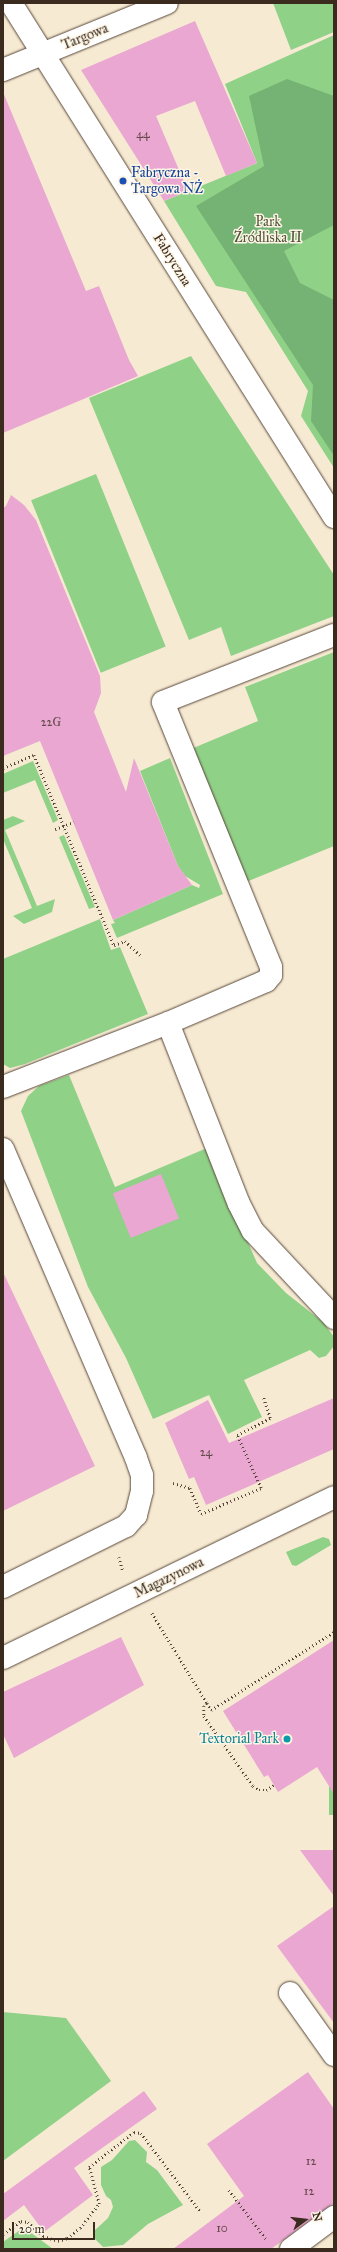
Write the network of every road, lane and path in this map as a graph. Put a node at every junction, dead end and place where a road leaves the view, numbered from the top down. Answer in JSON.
{"nodes":[{"id":1,"x":11,"y":3,"type":"edge"},
{"id":2,"x":167,"y":3,"type":"edge"},
{"id":3,"x":43,"y":54,"type":"junction"},
{"id":4,"x":3,"y":70,"type":"edge"},
{"id":5,"x":334,"y":517,"type":"edge"},
{"id":6,"x":334,"y":635,"type":"edge"},
{"id":7,"x":3,"y":768,"type":"edge"},
{"id":8,"x":74,"y":822,"type":"dead end"},
{"id":9,"x":65,"y":826,"type":"junction"},
{"id":10,"x":55,"y":829,"type":"dead end"},
{"id":11,"x":141,"y":956,"type":"dead end"},
{"id":12,"x":168,"y":1024,"type":"junction"},
{"id":13,"x":3,"y":1087,"type":"edge"},
{"id":14,"x":3,"y":1149,"type":"edge"},
{"id":15,"x":334,"y":1318,"type":"edge"},
{"id":16,"x":263,"y":1396,"type":"dead end"},
{"id":17,"x":173,"y":1483,"type":"dead end"},
{"id":18,"x":334,"y":1498,"type":"edge"},
{"id":19,"x":118,"y":1557,"type":"dead end"},
{"id":20,"x":121,"y":1564,"type":"dead end"},
{"id":21,"x":3,"y":1586,"type":"edge"},
{"id":22,"x":139,"y":1592,"type":"junction"},
{"id":23,"x":334,"y":1632,"type":"edge"},
{"id":24,"x":3,"y":1658,"type":"edge"},
{"id":25,"x":207,"y":1703,"type":"junction"},
{"id":26,"x":274,"y":1785,"type":"dead end"},
{"id":27,"x":290,"y":1993,"type":"dead end"},
{"id":28,"x":334,"y":2055,"type":"edge"},
{"id":29,"x":229,"y":2190,"type":"dead end"},
{"id":30,"x":200,"y":2211,"type":"dead end"},
{"id":31,"x":334,"y":2217,"type":"edge"},
{"id":32,"x":3,"y":2234,"type":"edge"},
{"id":33,"x":269,"y":2243,"type":"dead end"},
{"id":34,"x":291,"y":2249,"type":"edge"}],
"edges":[{"from":1,"to":3,"type":"street","name":"Fabryczna"},
{"from":2,"to":3,"type":"street","name":"Targowa"},
{"from":3,"to":4,"type":"street","name":"Targowa"},
{"from":3,"to":5,"type":"street","name":"Fabryczna"},
{"from":6,"to":12,"type":"street"},
{"from":7,"to":9,"type":"path"},
{"from":8,"to":9,"type":"path"},
{"from":9,"to":10,"type":"path"},
{"from":9,"to":11,"type":"path"},
{"from":12,"to":13,"type":"street"},
{"from":12,"to":15,"type":"street"},
{"from":14,"to":21,"type":"street"},
{"from":16,"to":17,"type":"path"},
{"from":18,"to":22,"type":"street","name":"Magazynowa"},
{"from":19,"to":20,"type":"path"},
{"from":22,"to":24,"type":"street","name":"Magazynowa"},
{"from":22,"to":25,"type":"path"},
{"from":23,"to":25,"type":"path"},
{"from":25,"to":26,"type":"path"},
{"from":27,"to":28,"type":"street"},
{"from":29,"to":33,"type":"path"},
{"from":30,"to":32,"type":"path"},
{"from":31,"to":34,"type":"street"}]}
